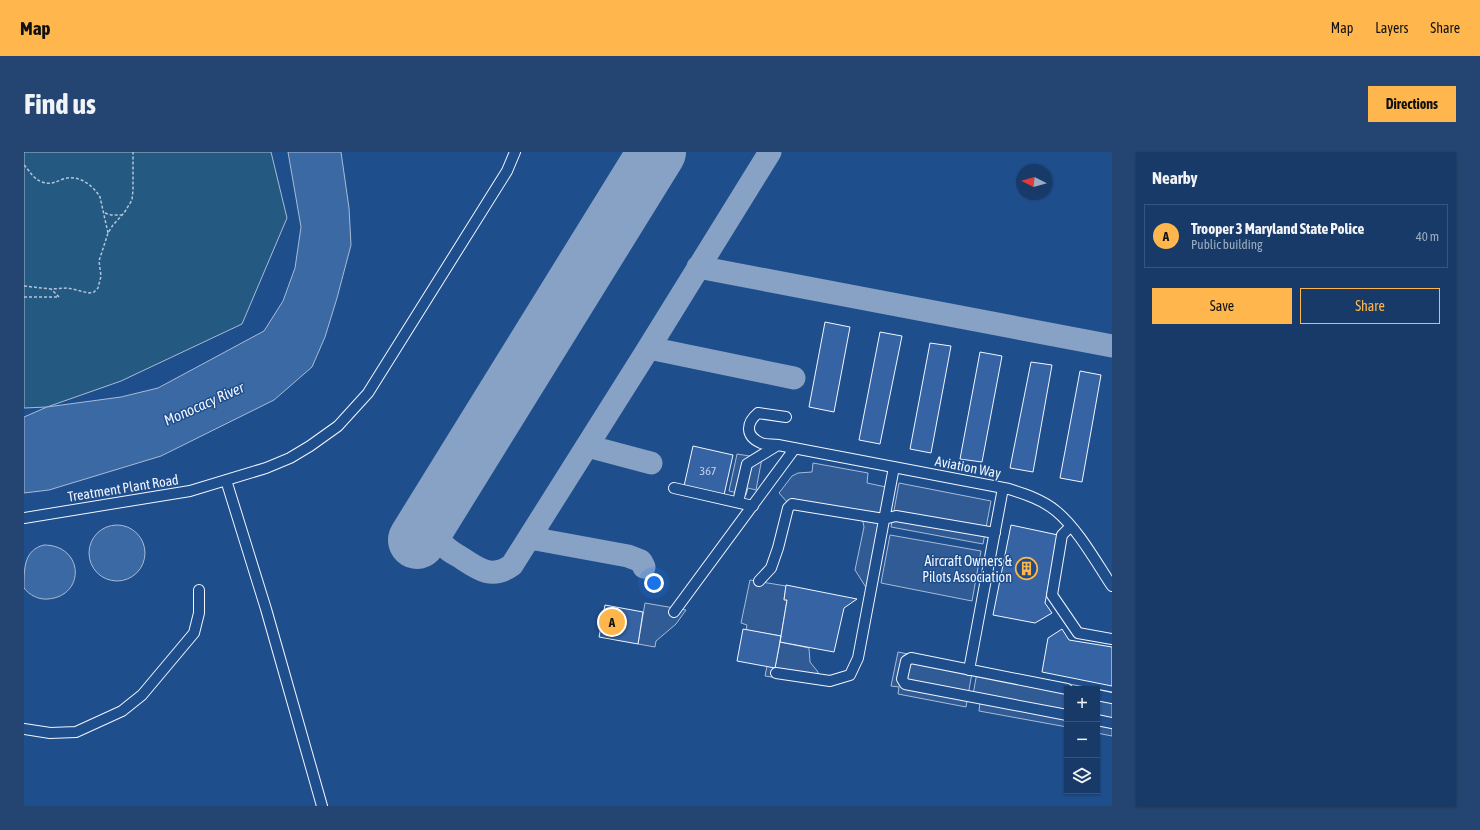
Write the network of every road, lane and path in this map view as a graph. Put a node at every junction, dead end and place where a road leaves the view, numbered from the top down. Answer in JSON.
{"nodes":[{"id":1,"x":133,"y":152,"type":"edge"},
{"id":2,"x":515,"y":152,"type":"edge"},
{"id":3,"x":24,"y":165,"type":"edge"},
{"id":4,"x":105,"y":213,"type":"junction"},
{"id":5,"x":122,"y":216,"type":"junction"},
{"id":6,"x":108,"y":233,"type":"junction"},
{"id":7,"x":24,"y":286,"type":"edge"},
{"id":8,"x":51,"y":289,"type":"junction"},
{"id":9,"x":24,"y":297,"type":"edge"},
{"id":10,"x":786,"y":418,"type":"dead end"},
{"id":11,"x":778,"y":445,"type":"junction"},
{"id":12,"x":795,"y":448,"type":"junction"},
{"id":13,"x":894,"y":467,"type":"junction"},
{"id":14,"x":226,"y":480,"type":"junction"},
{"id":15,"x":674,"y":488,"type":"dead end"},
{"id":16,"x":1003,"y":488,"type":"junction"},
{"id":17,"x":738,"y":502,"type":"junction"},
{"id":18,"x":753,"y":506,"type":"junction"},
{"id":19,"x":24,"y":518,"type":"edge"},
{"id":20,"x":884,"y":518,"type":"junction"},
{"id":21,"x":1071,"y":526,"type":"junction"},
{"id":22,"x":995,"y":533,"type":"junction"},
{"id":23,"x":759,"y":581,"type":"dead end"},
{"id":24,"x":1112,"y":586,"type":"edge"},
{"id":25,"x":199,"y":590,"type":"dead end"},
{"id":26,"x":674,"y":612,"type":"dead end"},
{"id":27,"x":1112,"y":639,"type":"edge"},
{"id":28,"x":969,"y":670,"type":"junction"},
{"id":29,"x":776,"y":673,"type":"dead end"},
{"id":30,"x":1064,"y":688,"type":"edge"},
{"id":31,"x":1100,"y":696,"type":"edge"},
{"id":32,"x":1112,"y":698,"type":"edge"},
{"id":33,"x":1064,"y":713,"type":"edge"},
{"id":34,"x":1100,"y":721,"type":"edge"},
{"id":35,"x":1112,"y":723,"type":"edge"},
{"id":36,"x":24,"y":729,"type":"edge"},
{"id":37,"x":322,"y":806,"type":"edge"}],
"edges":[{"from":1,"to":5,"type":"path"},
{"from":2,"to":14,"type":"street","name":"Treatment Plant Road"},
{"from":3,"to":4,"type":"path"},
{"from":4,"to":5,"type":"path"},
{"from":4,"to":6,"type":"path"},
{"from":5,"to":6,"type":"path"},
{"from":6,"to":8,"type":"path"},
{"from":7,"to":8,"type":"path"},
{"from":8,"to":9,"type":"path"},
{"from":10,"to":11,"type":"street","name":"Aviation Way"},
{"from":11,"to":12,"type":"street","name":"Aviation Way"},
{"from":11,"to":17,"type":"street"},
{"from":12,"to":13,"type":"street","name":"Aviation Way"},
{"from":12,"to":18,"type":"street"},
{"from":13,"to":16,"type":"street","name":"Aviation Way"},
{"from":13,"to":20,"type":"street"},
{"from":14,"to":19,"type":"street","name":"Treatment Plant Road"},
{"from":14,"to":37,"type":"street"},
{"from":15,"to":17,"type":"street"},
{"from":16,"to":21,"type":"street","name":"Aviation Way"},
{"from":16,"to":22,"type":"street"},
{"from":17,"to":18,"type":"street"},
{"from":18,"to":26,"type":"street"},
{"from":20,"to":22,"type":"street"},
{"from":20,"to":23,"type":"street"},
{"from":20,"to":29,"type":"street"},
{"from":21,"to":24,"type":"street","name":"Aviation Way"},
{"from":21,"to":27,"type":"street"},
{"from":22,"to":28,"type":"street"},
{"from":25,"to":36,"type":"street"},
{"from":28,"to":30,"type":"street"},
{"from":28,"to":33,"type":"street"},
{"from":31,"to":32,"type":"street"},
{"from":34,"to":35,"type":"street"}]}
